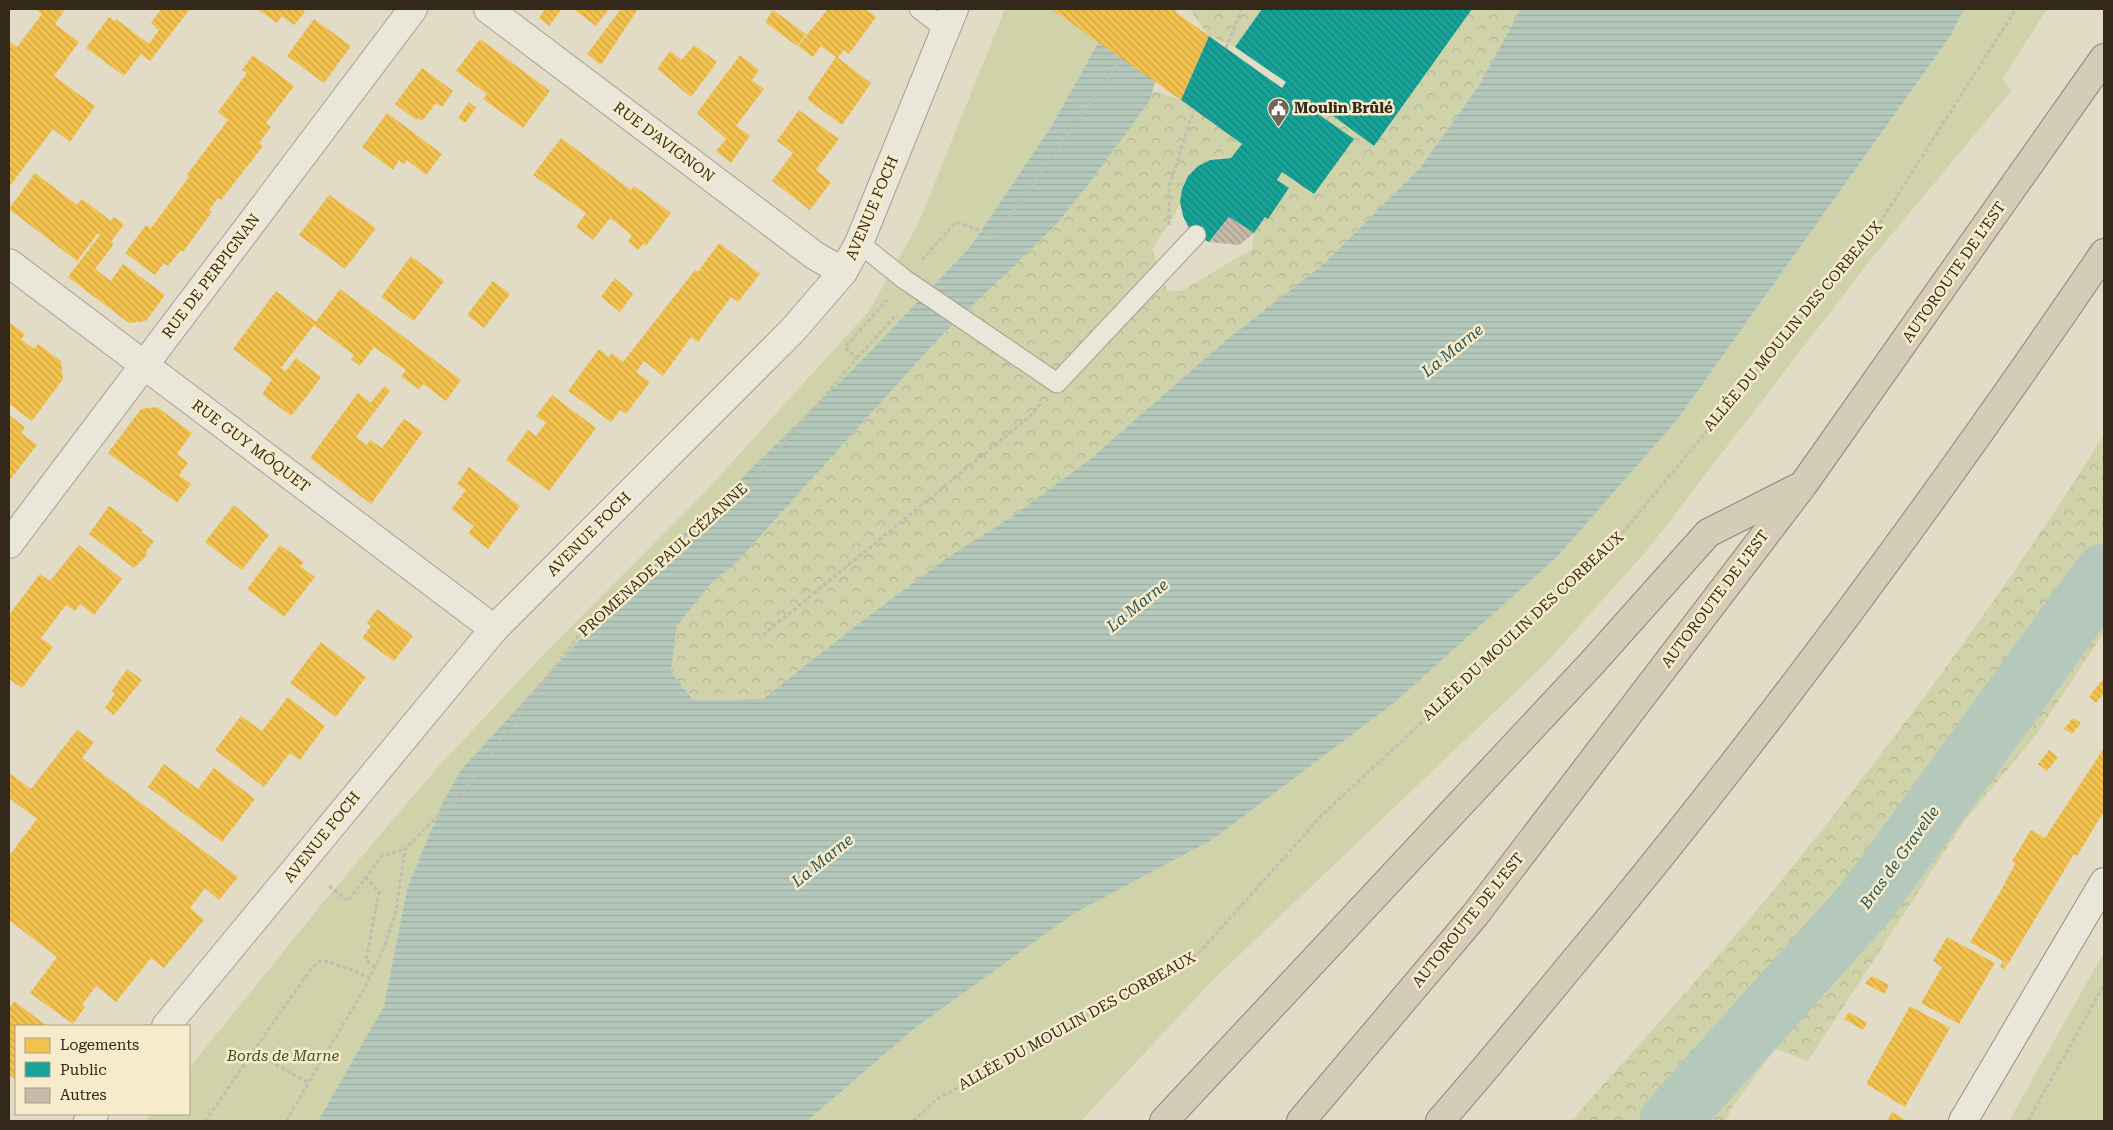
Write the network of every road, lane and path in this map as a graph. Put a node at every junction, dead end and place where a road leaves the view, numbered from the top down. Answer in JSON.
{"nodes":[{"id":1,"x":413,"y":9,"type":"edge"},
{"id":2,"x":488,"y":9,"type":"edge"},
{"id":3,"x":919,"y":9,"type":"edge"},
{"id":4,"x":1242,"y":9,"type":"edge"},
{"id":5,"x":2016,"y":9,"type":"edge"},
{"id":6,"x":950,"y":19,"type":"edge"},
{"id":7,"x":1226,"y":48,"type":"dead end"},
{"id":8,"x":2104,"y":58,"type":"edge"},
{"id":9,"x":1121,"y":59,"type":"dead end"},
{"id":10,"x":1194,"y":109,"type":"dead end"},
{"id":11,"x":1196,"y":235,"type":"dead end"},
{"id":12,"x":860,"y":243,"type":"junction"},
{"id":13,"x":2104,"y":253,"type":"edge"},
{"id":14,"x":1171,"y":261,"type":"junction"},
{"id":15,"x":9,"y":263,"type":"edge"},
{"id":16,"x":843,"y":272,"type":"junction"},
{"id":17,"x":904,"y":279,"type":"junction"},
{"id":18,"x":887,"y":300,"type":"dead end"},
{"id":19,"x":897,"y":314,"type":"dead end"},
{"id":20,"x":857,"y":358,"type":"junction"},
{"id":21,"x":144,"y":365,"type":"junction"},
{"id":22,"x":1057,"y":384,"type":"junction"},
{"id":23,"x":1803,"y":485,"type":"junction"},
{"id":24,"x":9,"y":544,"type":"edge"},
{"id":25,"x":494,"y":629,"type":"junction"},
{"id":26,"x":763,"y":635,"type":"dead end"},
{"id":27,"x":405,"y":849,"type":"junction"},
{"id":28,"x":365,"y":877,"type":"junction"},
{"id":29,"x":2104,"y":882,"type":"edge"},
{"id":30,"x":329,"y":886,"type":"dead end"},
{"id":31,"x":375,"y":967,"type":"junction"},
{"id":32,"x":369,"y":977,"type":"junction"},
{"id":33,"x":2104,"y":986,"type":"edge"},
{"id":34,"x":167,"y":1025,"type":"edge"},
{"id":35,"x":253,"y":1051,"type":"junction"},
{"id":36,"x":308,"y":1083,"type":"junction"},
{"id":37,"x":1457,"y":1109,"type":"edge"},
{"id":38,"x":205,"y":1121,"type":"edge"},
{"id":39,"x":286,"y":1121,"type":"edge"},
{"id":40,"x":913,"y":1121,"type":"edge"},
{"id":41,"x":1164,"y":1121,"type":"edge"},
{"id":42,"x":1301,"y":1121,"type":"edge"},
{"id":43,"x":1440,"y":1121,"type":"edge"},
{"id":44,"x":1963,"y":1121,"type":"edge"},
{"id":45,"x":2028,"y":1121,"type":"edge"}],
"edges":[{"from":1,"to":21,"type":"street","name":"RUE DE PERPIGNAN"},
{"from":2,"to":16,"type":"street","name":"RUE D'AVIGNON"},
{"from":3,"to":6,"type":"lane"},
{"from":4,"to":7,"type":"path"},
{"from":5,"to":40,"type":"path","name":"ALLÉE DU MOULIN DES CORBEAUX"},
{"from":6,"to":12,"type":"street","name":"AVENUE FOCH"},
{"from":8,"to":23,"type":"highway","name":"AUTOROUTE DE L’EST"},
{"from":9,"to":17,"type":"path"},
{"from":10,"to":14,"type":"path"},
{"from":11,"to":14,"type":"lane"},
{"from":12,"to":16,"type":"street","name":"AVENUE FOCH"},
{"from":12,"to":17,"type":"lane"},
{"from":13,"to":37,"type":"highway"},
{"from":14,"to":22,"type":"lane"},
{"from":15,"to":21,"type":"street","name":"RUE GUY MÔQUET"},
{"from":16,"to":25,"type":"street","name":"AVENUE FOCH"},
{"from":17,"to":22,"type":"lane"},
{"from":18,"to":20,"type":"path"},
{"from":19,"to":20,"type":"path","name":"PROMENADE PAUL CÉZANNE"},
{"from":20,"to":27,"type":"path","name":"PROMENADE PAUL CÉZANNE"},
{"from":21,"to":24,"type":"street","name":"RUE DE PERPIGNAN"},
{"from":21,"to":25,"type":"street","name":"RUE GUY MÔQUET"},
{"from":22,"to":26,"type":"path"},
{"from":23,"to":41,"type":"highway"},
{"from":23,"to":42,"type":"highway","name":"AUTOROUTE DE L’EST"},
{"from":25,"to":34,"type":"street","name":"AVENUE FOCH"},
{"from":27,"to":28,"type":"path"},
{"from":27,"to":31,"type":"path"},
{"from":28,"to":30,"type":"path"},
{"from":28,"to":31,"type":"path"},
{"from":29,"to":44,"type":"street"},
{"from":31,"to":32,"type":"path"},
{"from":32,"to":35,"type":"path"},
{"from":32,"to":36,"type":"path"},
{"from":33,"to":45,"type":"path"},
{"from":35,"to":36,"type":"path"},
{"from":35,"to":38,"type":"path"},
{"from":36,"to":39,"type":"path"},
{"from":37,"to":43,"type":"highway"}]}
